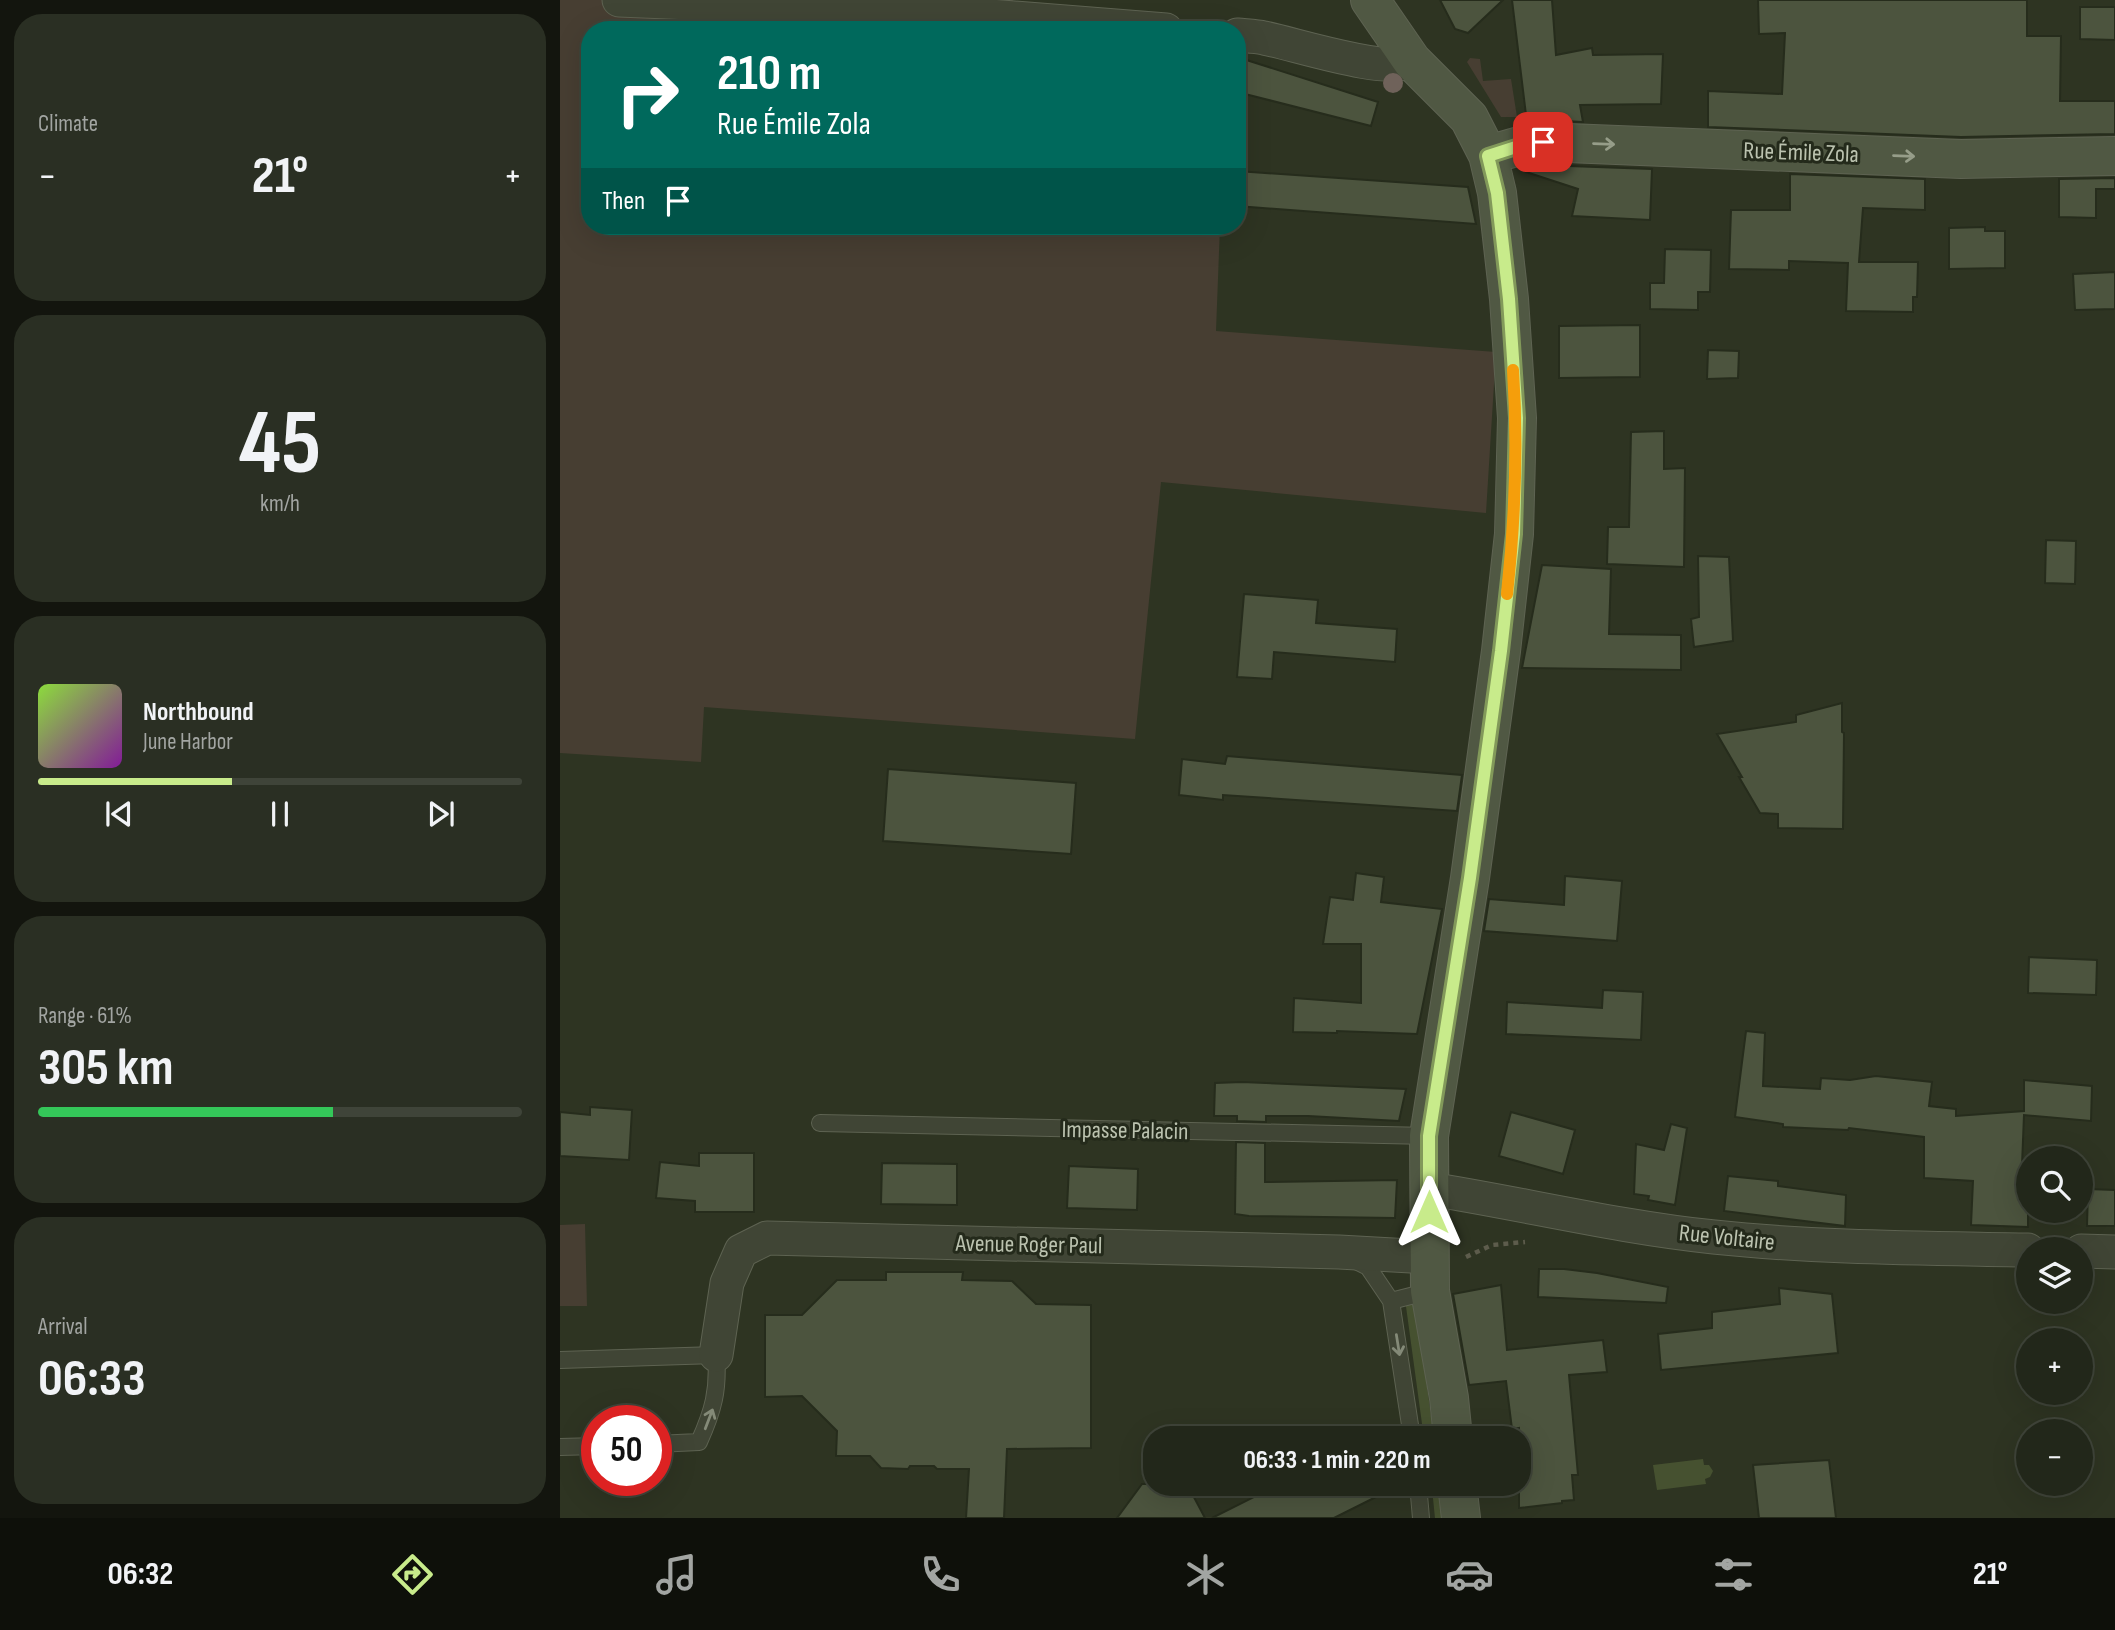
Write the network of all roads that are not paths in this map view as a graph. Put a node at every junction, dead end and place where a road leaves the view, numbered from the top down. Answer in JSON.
{"nodes":[{"id":1,"x":619,"y":0,"type":"edge"},
{"id":2,"x":1370,"y":0,"type":"edge"},
{"id":3,"x":1053,"y":21,"type":"edge"},
{"id":4,"x":1246,"y":36,"type":"edge"},
{"id":5,"x":1412,"y":61,"type":"junction"},
{"id":6,"x":1488,"y":156,"type":"junction"},
{"id":7,"x":2115,"y":156,"type":"edge"},
{"id":8,"x":820,"y":1123,"type":"dead end"},
{"id":9,"x":1429,"y":1136,"type":"junction"},
{"id":10,"x":1430,"y":1189,"type":"junction"},
{"id":11,"x":2016,"y":1250,"type":"edge"},
{"id":12,"x":2093,"y":1251,"type":"edge"},
{"id":13,"x":1339,"y":1252,"type":"junction"},
{"id":14,"x":2115,"y":1252,"type":"edge"},
{"id":15,"x":1429,"y":1274,"type":"junction"},
{"id":16,"x":1391,"y":1300,"type":"junction"},
{"id":17,"x":716,"y":1355,"type":"junction"},
{"id":18,"x":560,"y":1360,"type":"edge"},
{"id":19,"x":1410,"y":1426,"type":"edge"},
{"id":20,"x":1452,"y":1426,"type":"edge"},
{"id":21,"x":672,"y":1443,"type":"edge"},
{"id":22,"x":581,"y":1446,"type":"edge"},
{"id":23,"x":560,"y":1447,"type":"edge"},
{"id":24,"x":1419,"y":1496,"type":"edge"},
{"id":25,"x":1458,"y":1496,"type":"edge"},
{"id":26,"x":1421,"y":1518,"type":"edge"},
{"id":27,"x":1461,"y":1518,"type":"edge"}],
"edges":[{"from":1,"to":3,"type":"street"},
{"from":2,"to":5,"type":"main road"},
{"from":4,"to":5,"type":"street"},
{"from":5,"to":6,"type":"main road"},
{"from":6,"to":7,"type":"main road","name":"Rue Émile Zola","one_way":true},
{"from":6,"to":9,"type":"main road"},
{"from":8,"to":9,"type":"lane","name":"Impasse Palacin"},
{"from":9,"to":10,"type":"main road"},
{"from":10,"to":11,"type":"street","name":"Rue Voltaire"},
{"from":10,"to":15,"type":"main road"},
{"from":12,"to":14,"type":"street"},
{"from":13,"to":15,"type":"street","name":"Avenue Roger Paul"},
{"from":13,"to":16,"type":"lane"},
{"from":13,"to":17,"type":"street","name":"Avenue Roger Paul"},
{"from":15,"to":16,"type":"lane"},
{"from":15,"to":20,"type":"main road"},
{"from":16,"to":19,"type":"lane","one_way":true},
{"from":17,"to":18,"type":"lane"},
{"from":21,"to":17,"type":"lane","one_way":true},
{"from":22,"to":23,"type":"lane"},
{"from":24,"to":26,"type":"lane"},
{"from":25,"to":27,"type":"main road"}]}
